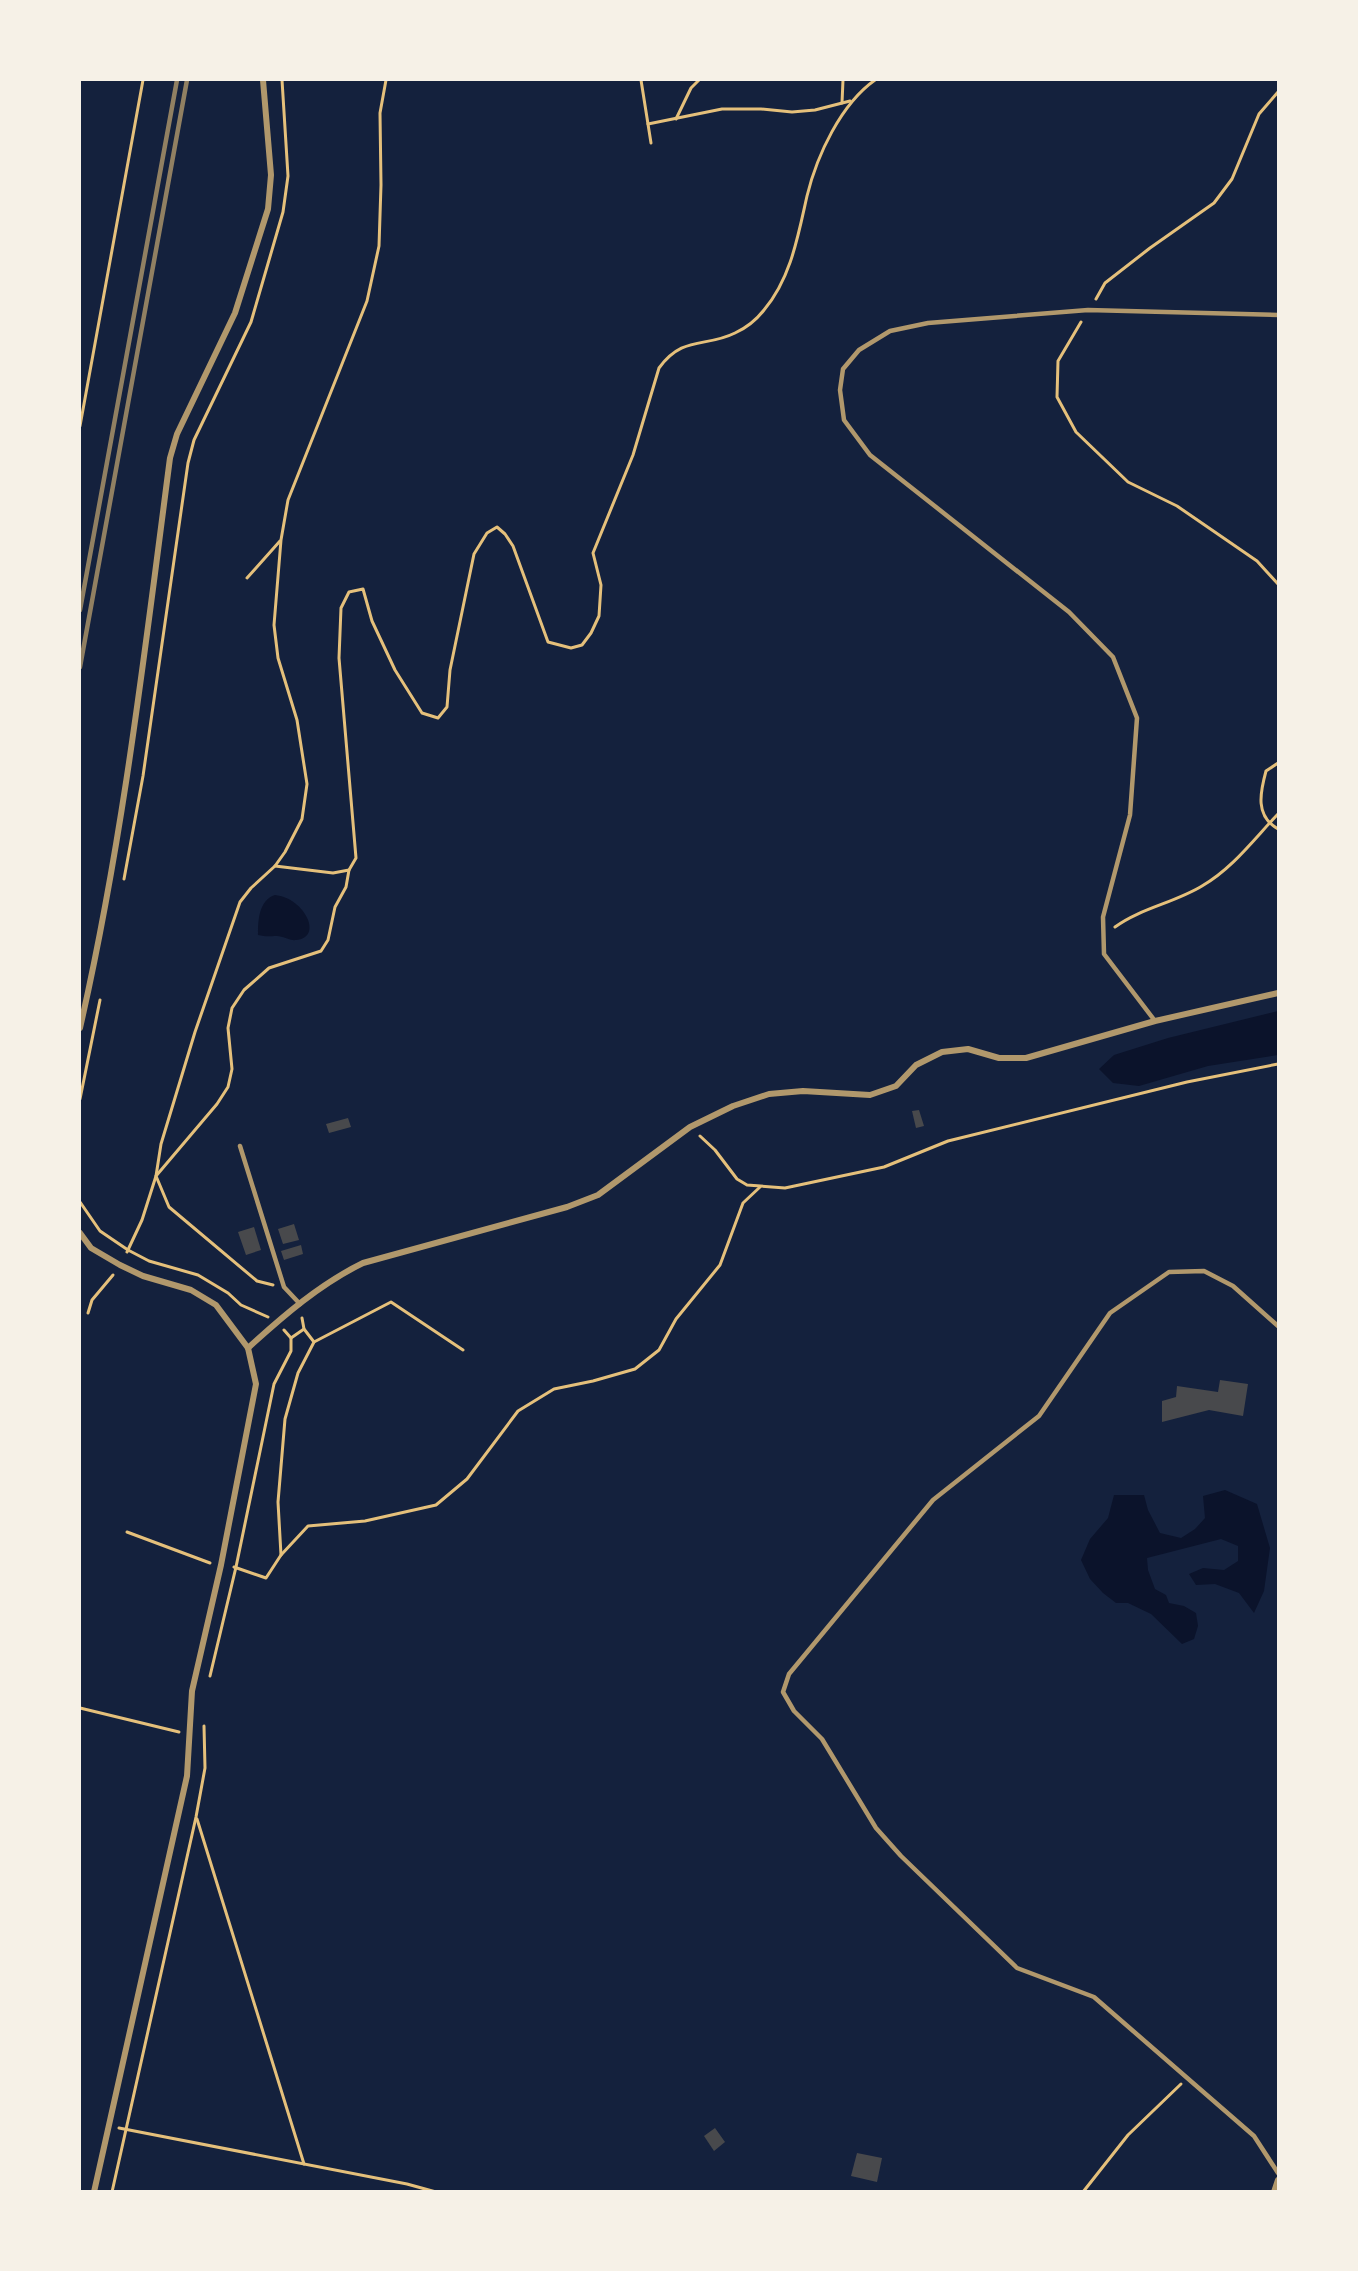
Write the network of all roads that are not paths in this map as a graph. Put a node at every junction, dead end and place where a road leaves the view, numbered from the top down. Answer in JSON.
{"nodes":[{"id":1,"x":263,"y":80,"type":"edge"},
{"id":2,"x":1278,"y":315,"type":"edge"},
{"id":3,"x":1278,"y":993,"type":"edge"},
{"id":4,"x":1155,"y":1021,"type":"junction"},
{"id":5,"x":80,"y":1028,"type":"edge"},
{"id":6,"x":240,"y":1146,"type":"dead end"},
{"id":7,"x":80,"y":1233,"type":"edge"},
{"id":8,"x":300,"y":1304,"type":"junction"},
{"id":9,"x":1278,"y":1326,"type":"edge"},
{"id":10,"x":248,"y":1348,"type":"junction"},
{"id":11,"x":1278,"y":2173,"type":"edge"},
{"id":12,"x":1278,"y":2180,"type":"edge"},
{"id":13,"x":94,"y":2192,"type":"edge"},
{"id":14,"x":1274,"y":2192,"type":"edge"}],
"edges":[{"from":1,"to":5,"type":"street"},
{"from":2,"to":4,"type":"lane"},
{"from":3,"to":4,"type":"street"},
{"from":4,"to":8,"type":"street"},
{"from":6,"to":8,"type":"lane"},
{"from":7,"to":10,"type":"street"},
{"from":8,"to":10,"type":"street"},
{"from":9,"to":11,"type":"lane"},
{"from":10,"to":13,"type":"street"},
{"from":12,"to":14,"type":"street"}]}
